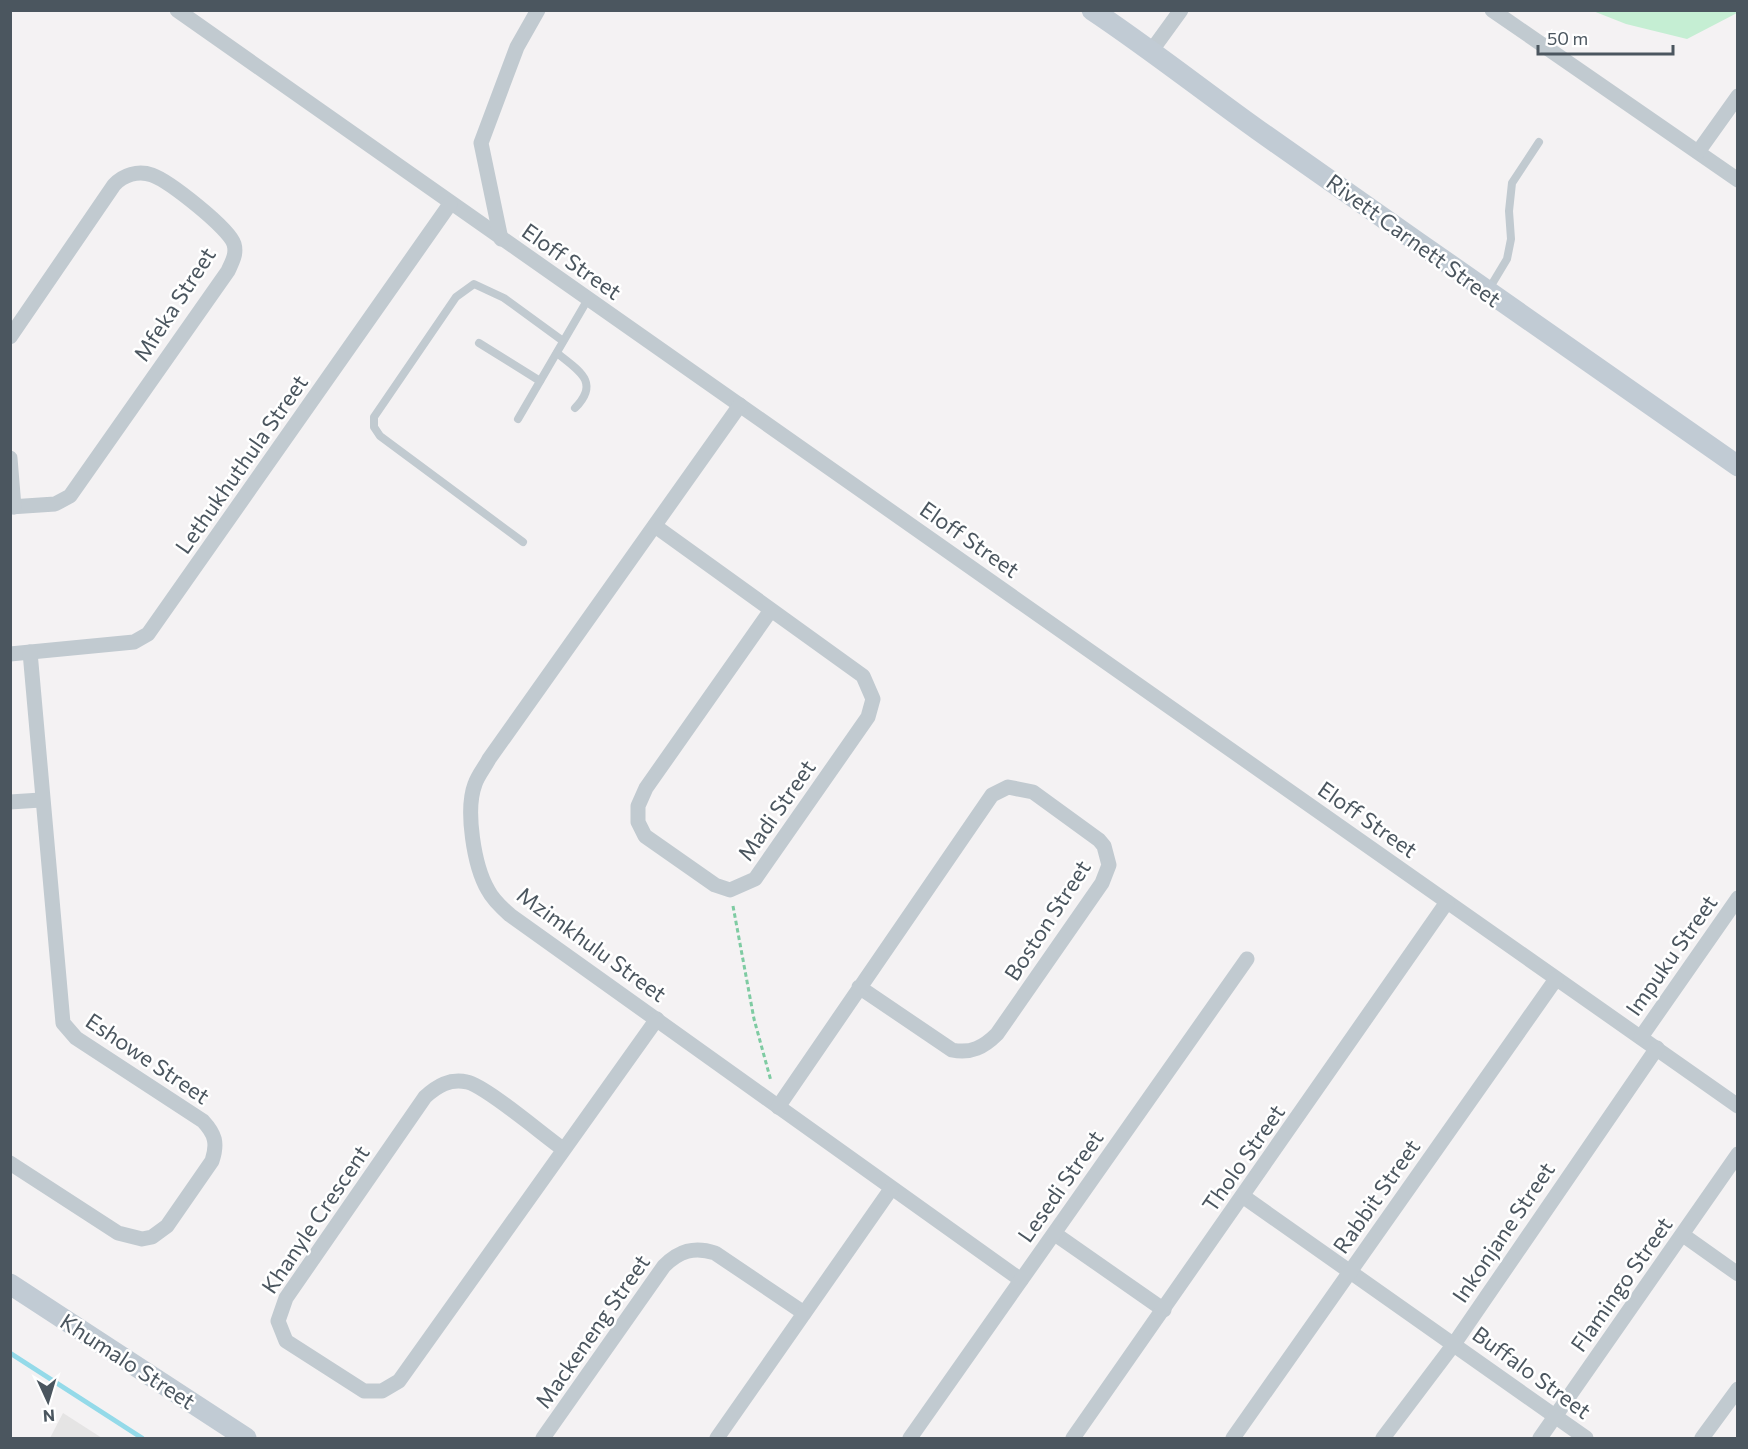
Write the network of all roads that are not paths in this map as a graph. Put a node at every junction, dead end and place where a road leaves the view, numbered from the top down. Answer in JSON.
{"nodes":[{"id":1,"x":177,"y":10,"type":"edge"},
{"id":2,"x":538,"y":10,"type":"edge"},
{"id":3,"x":1092,"y":10,"type":"edge"},
{"id":4,"x":1181,"y":10,"type":"edge"},
{"id":5,"x":1492,"y":10,"type":"edge"},
{"id":6,"x":1152,"y":50,"type":"junction"},
{"id":7,"x":1737,"y":96,"type":"edge"},
{"id":8,"x":1539,"y":142,"type":"dead end"},
{"id":9,"x":1698,"y":152,"type":"junction"},
{"id":10,"x":1737,"y":180,"type":"edge"},
{"id":11,"x":450,"y":204,"type":"junction"},
{"id":12,"x":501,"y":239,"type":"junction"},
{"id":13,"x":1487,"y":293,"type":"junction"},
{"id":14,"x":588,"y":299,"type":"junction"},
{"id":15,"x":10,"y":338,"type":"edge"},
{"id":16,"x":563,"y":341,"type":"junction"},
{"id":17,"x":479,"y":343,"type":"dead end"},
{"id":18,"x":557,"y":353,"type":"junction"},
{"id":19,"x":540,"y":381,"type":"junction"},
{"id":20,"x":740,"y":405,"type":"junction"},
{"id":21,"x":574,"y":408,"type":"dead end"},
{"id":22,"x":518,"y":419,"type":"dead end"},
{"id":23,"x":10,"y":458,"type":"edge"},
{"id":24,"x":1737,"y":466,"type":"edge"},
{"id":25,"x":12,"y":507,"type":"edge"},
{"id":26,"x":655,"y":526,"type":"junction"},
{"id":27,"x":523,"y":542,"type":"dead end"},
{"id":28,"x":771,"y":610,"type":"junction"},
{"id":29,"x":30,"y":652,"type":"junction"},
{"id":30,"x":10,"y":654,"type":"edge"},
{"id":31,"x":41,"y":800,"type":"junction"},
{"id":32,"x":10,"y":802,"type":"edge"},
{"id":33,"x":1737,"y":898,"type":"edge"},
{"id":34,"x":1447,"y":902,"type":"junction"},
{"id":35,"x":1247,"y":959,"type":"dead end"},
{"id":36,"x":1556,"y":979,"type":"junction"},
{"id":37,"x":859,"y":987,"type":"junction"},
{"id":38,"x":657,"y":1019,"type":"junction"},
{"id":39,"x":1641,"y":1037,"type":"junction"},
{"id":40,"x":1657,"y":1048,"type":"junction"},
{"id":41,"x":1737,"y":1106,"type":"edge"},
{"id":42,"x":777,"y":1107,"type":"junction"},
{"id":43,"x":563,"y":1149,"type":"junction"},
{"id":44,"x":1737,"y":1154,"type":"edge"},
{"id":45,"x":10,"y":1162,"type":"edge"},
{"id":46,"x":891,"y":1189,"type":"junction"},
{"id":47,"x":1244,"y":1197,"type":"junction"},
{"id":48,"x":1054,"y":1234,"type":"junction"},
{"id":49,"x":1683,"y":1235,"type":"junction"},
{"id":50,"x":1350,"y":1272,"type":"junction"},
{"id":51,"x":1737,"y":1274,"type":"edge"},
{"id":52,"x":1021,"y":1280,"type":"junction"},
{"id":53,"x":10,"y":1284,"type":"edge"},
{"id":54,"x":1164,"y":1310,"type":"junction"},
{"id":55,"x":804,"y":1313,"type":"junction"},
{"id":56,"x":1454,"y":1344,"type":"junction"},
{"id":57,"x":1737,"y":1389,"type":"edge"},
{"id":58,"x":1555,"y":1416,"type":"junction"},
{"id":59,"x":246,"y":1438,"type":"edge"},
{"id":60,"x":543,"y":1438,"type":"edge"},
{"id":61,"x":717,"y":1438,"type":"edge"},
{"id":62,"x":910,"y":1438,"type":"edge"},
{"id":63,"x":1073,"y":1438,"type":"edge"},
{"id":64,"x":1233,"y":1438,"type":"edge"},
{"id":65,"x":1383,"y":1438,"type":"edge"},
{"id":66,"x":1540,"y":1438,"type":"edge"},
{"id":67,"x":1586,"y":1438,"type":"edge"},
{"id":68,"x":1702,"y":1438,"type":"edge"}],
"edges":[{"from":1,"to":11,"type":"street","name":"Eloff Street"},
{"from":2,"to":12,"type":"street"},
{"from":3,"to":6,"type":"main road","name":"Rivett Carnett Street"},
{"from":4,"to":6,"type":"street"},
{"from":5,"to":9,"type":"street"},
{"from":6,"to":13,"type":"main road","name":"Rivett Carnett Street"},
{"from":7,"to":9,"type":"street"},
{"from":8,"to":13,"type":"lane"},
{"from":9,"to":10,"type":"street"},
{"from":11,"to":12,"type":"street","name":"Eloff Street"},
{"from":11,"to":29,"type":"street","name":"Lethukhuthula Street"},
{"from":12,"to":14,"type":"street","name":"Eloff Street"},
{"from":13,"to":24,"type":"main road","name":"Rivett Carnett Street"},
{"from":14,"to":16,"type":"lane"},
{"from":14,"to":20,"type":"street","name":"Eloff Street"},
{"from":15,"to":25,"type":"street","name":"Mfeka Street"},
{"from":16,"to":18,"type":"lane"},
{"from":16,"to":27,"type":"lane"},
{"from":17,"to":19,"type":"lane"},
{"from":18,"to":19,"type":"lane"},
{"from":18,"to":21,"type":"lane"},
{"from":19,"to":22,"type":"lane"},
{"from":20,"to":26,"type":"street","name":"Mzimkhulu Street"},
{"from":20,"to":34,"type":"street","name":"Eloff Street"},
{"from":23,"to":25,"type":"street","name":"Mfeka Street"},
{"from":26,"to":28,"type":"street","name":"Madi Street"},
{"from":26,"to":38,"type":"street","name":"Mzimkhulu Street"},
{"from":28,"to":28,"type":"street","name":"Madi Street"},
{"from":29,"to":30,"type":"street","name":"Lethukhuthula Street"},
{"from":29,"to":31,"type":"street","name":"Eshowe Street"},
{"from":31,"to":32,"type":"street"},
{"from":31,"to":45,"type":"street","name":"Eshowe Street"},
{"from":33,"to":39,"type":"street","name":"Impuku Street"},
{"from":34,"to":36,"type":"street","name":"Eloff Street"},
{"from":34,"to":47,"type":"street","name":"Tholo Street"},
{"from":35,"to":48,"type":"street","name":"Lesedi Street"},
{"from":36,"to":39,"type":"street","name":"Eloff Street"},
{"from":36,"to":50,"type":"street","name":"Rabbit Street"},
{"from":37,"to":37,"type":"street","name":"Boston Street"},
{"from":37,"to":42,"type":"street","name":"Boston Street"},
{"from":38,"to":42,"type":"street","name":"Mzimkhulu Street"},
{"from":38,"to":43,"type":"street","name":"Khanyle Crescent"},
{"from":39,"to":40,"type":"street","name":"Eloff Street"},
{"from":40,"to":41,"type":"street","name":"Eloff Street"},
{"from":40,"to":56,"type":"street","name":"Inkonjane Street"},
{"from":42,"to":46,"type":"street","name":"Mzimkhulu Street"},
{"from":43,"to":43,"type":"street","name":"Khanyle Crescent"},
{"from":44,"to":49,"type":"street","name":"Flamingo Street"},
{"from":46,"to":52,"type":"street","name":"Mzimkhulu Street"},
{"from":46,"to":55,"type":"street"},
{"from":47,"to":50,"type":"street","name":"Buffalo Street"},
{"from":47,"to":54,"type":"street","name":"Tholo Street"},
{"from":48,"to":52,"type":"street","name":"Lesedi Street"},
{"from":48,"to":54,"type":"street"},
{"from":49,"to":51,"type":"street"},
{"from":49,"to":58,"type":"street","name":"Flamingo Street"},
{"from":50,"to":56,"type":"street","name":"Buffalo Street"},
{"from":50,"to":64,"type":"street","name":"Rabbit Street"},
{"from":52,"to":62,"type":"street","name":"Lesedi Street"},
{"from":53,"to":59,"type":"main road","name":"Khumalo Street"},
{"from":54,"to":63,"type":"street","name":"Tholo Street"},
{"from":55,"to":60,"type":"street","name":"Mackeneng Street"},
{"from":55,"to":61,"type":"street"},
{"from":56,"to":58,"type":"street","name":"Buffalo Street"},
{"from":56,"to":65,"type":"street","name":"Inkonjane Street"},
{"from":57,"to":68,"type":"street"},
{"from":58,"to":66,"type":"street","name":"Flamingo Street"},
{"from":58,"to":67,"type":"street","name":"Buffalo Street"}]}
